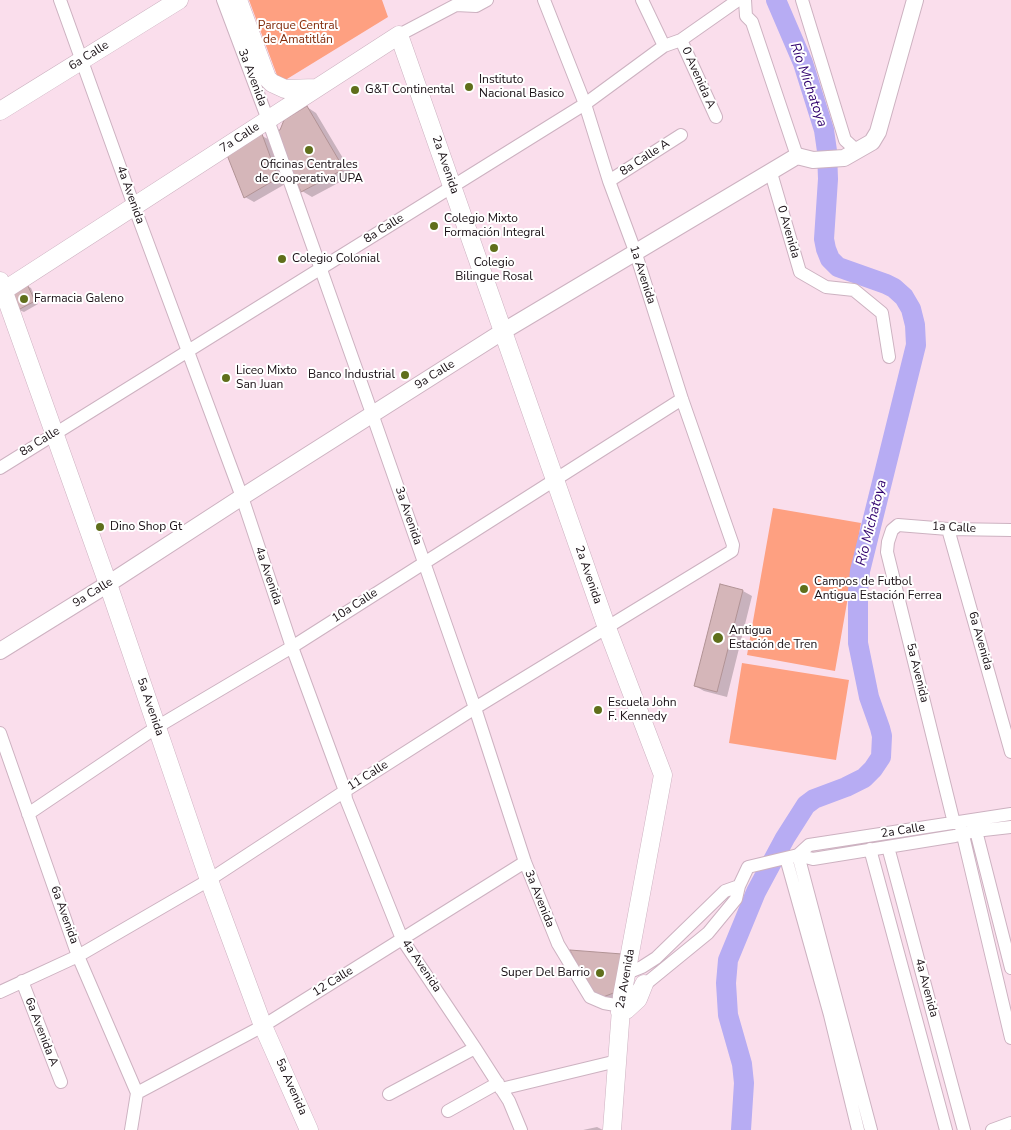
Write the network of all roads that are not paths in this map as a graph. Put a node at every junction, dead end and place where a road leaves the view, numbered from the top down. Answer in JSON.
{"nodes":[{"id":1,"x":60,"y":0,"type":"edge"},
{"id":2,"x":179,"y":0,"type":"edge"},
{"id":3,"x":223,"y":0,"type":"edge"},
{"id":4,"x":238,"y":0,"type":"edge"},
{"id":5,"x":487,"y":0,"type":"edge"},
{"id":6,"x":544,"y":0,"type":"edge"},
{"id":7,"x":642,"y":0,"type":"edge"},
{"id":8,"x":738,"y":0,"type":"edge"},
{"id":9,"x":745,"y":0,"type":"edge"},
{"id":10,"x":802,"y":0,"type":"edge"},
{"id":11,"x":915,"y":0,"type":"edge"},
{"id":12,"x":399,"y":35,"type":"junction"},
{"id":13,"x":681,"y":40,"type":"junction"},
{"id":14,"x":664,"y":46,"type":"junction"},
{"id":15,"x":81,"y":61,"type":"junction"},
{"id":16,"x":318,"y":87,"type":"junction"},
{"id":17,"x":585,"y":104,"type":"junction"},
{"id":18,"x":0,"y":111,"type":"edge"},
{"id":19,"x":716,"y":117,"type":"dead end"},
{"id":20,"x":268,"y":120,"type":"junction"},
{"id":21,"x":681,"y":136,"type":"dead end"},
{"id":22,"x":850,"y":154,"type":"junction"},
{"id":23,"x":797,"y":156,"type":"junction"},
{"id":24,"x":771,"y":173,"type":"junction"},
{"id":25,"x":609,"y":181,"type":"junction"},
{"id":26,"x":453,"y":186,"type":"junction"},
{"id":27,"x":134,"y":206,"type":"junction"},
{"id":28,"x":635,"y":251,"type":"junction"},
{"id":29,"x":320,"y":269,"type":"junction"},
{"id":30,"x":1,"y":288,"type":"edge"},
{"id":31,"x":502,"y":332,"type":"junction"},
{"id":32,"x":188,"y":352,"type":"junction"},
{"id":33,"x":889,"y":357,"type":"dead end"},
{"id":34,"x":682,"y":399,"type":"junction"},
{"id":35,"x":373,"y":414,"type":"junction"},
{"id":36,"x":54,"y":433,"type":"junction"},
{"id":37,"x":0,"y":468,"type":"edge"},
{"id":38,"x":555,"y":480,"type":"junction"},
{"id":39,"x":242,"y":497,"type":"junction"},
{"id":40,"x":898,"y":525,"type":"joint"},
{"id":41,"x":948,"y":529,"type":"junction"},
{"id":42,"x":1011,"y":530,"type":"edge"},
{"id":43,"x":732,"y":551,"type":"joint"},
{"id":44,"x":424,"y":562,"type":"junction"},
{"id":45,"x":108,"y":584,"type":"junction"},
{"id":46,"x":607,"y":628,"type":"junction"},
{"id":47,"x":292,"y":647,"type":"junction"},
{"id":48,"x":0,"y":651,"type":"edge"},
{"id":49,"x":475,"y":708,"type":"junction"},
{"id":50,"x":157,"y":727,"type":"junction"},
{"id":51,"x":0,"y":733,"type":"edge"},
{"id":52,"x":1011,"y":752,"type":"edge"},
{"id":53,"x":345,"y":791,"type":"junction"},
{"id":54,"x":28,"y":814,"type":"junction"},
{"id":55,"x":1011,"y":814,"type":"edge"},
{"id":56,"x":974,"y":825,"type":"junction"},
{"id":57,"x":1011,"y":826,"type":"edge"},
{"id":58,"x":958,"y":827,"type":"junction"},
{"id":59,"x":888,"y":847,"type":"junction"},
{"id":60,"x":870,"y":850,"type":"junction"},
{"id":61,"x":788,"y":857,"type":"junction"},
{"id":62,"x":524,"y":862,"type":"junction"},
{"id":63,"x":209,"y":880,"type":"junction"},
{"id":64,"x":739,"y":886,"type":"junction"},
{"id":65,"x":402,"y":939,"type":"junction"},
{"id":66,"x":669,"y":945,"type":"junction"},
{"id":67,"x":78,"y":956,"type":"junction"},
{"id":68,"x":679,"y":956,"type":"junction"},
{"id":69,"x":1011,"y":968,"type":"edge"},
{"id":70,"x":627,"y":971,"type":"junction"},
{"id":71,"x":22,"y":981,"type":"junction"},
{"id":72,"x":644,"y":984,"type":"joint"},
{"id":73,"x":0,"y":992,"type":"edge"},
{"id":74,"x":621,"y":1005,"type":"junction"},
{"id":75,"x":835,"y":1014,"type":"junction"},
{"id":76,"x":264,"y":1026,"type":"junction"},
{"id":77,"x":1011,"y":1038,"type":"edge"},
{"id":78,"x":476,"y":1048,"type":"junction"},
{"id":79,"x":617,"y":1061,"type":"junction"},
{"id":80,"x":60,"y":1082,"type":"dead end"},
{"id":81,"x":500,"y":1086,"type":"junction"},
{"id":82,"x":137,"y":1093,"type":"junction"},
{"id":83,"x":389,"y":1094,"type":"dead end"},
{"id":84,"x":448,"y":1111,"type":"dead end"},
{"id":85,"x":1011,"y":1123,"type":"edge"},
{"id":86,"x":131,"y":1130,"type":"edge"},
{"id":87,"x":310,"y":1130,"type":"edge"},
{"id":88,"x":521,"y":1130,"type":"edge"},
{"id":89,"x":612,"y":1130,"type":"edge"},
{"id":90,"x":858,"y":1130,"type":"edge"},
{"id":91,"x":871,"y":1130,"type":"edge"},
{"id":92,"x":946,"y":1130,"type":"edge"},
{"id":93,"x":964,"y":1130,"type":"edge"},
{"id":94,"x":992,"y":1130,"type":"edge"}],
"edges":[{"from":1,"to":15,"type":"street","name":"4a Avenida"},
{"from":2,"to":15,"type":"main road","name":"6a Calle"},
{"from":3,"to":20,"type":"street","name":"3a Avenida"},
{"from":4,"to":16,"type":"main road"},
{"from":5,"to":12,"type":"street","name":"7a Calle"},
{"from":6,"to":17,"type":"street","name":"1a Avenida"},
{"from":7,"to":14,"type":"street"},
{"from":8,"to":13,"type":"street","name":"8a Calle"},
{"from":9,"to":23,"type":"street"},
{"from":10,"to":22,"type":"street"},
{"from":11,"to":22,"type":"street"},
{"from":12,"to":16,"type":"main road","name":"7a Calle"},
{"from":12,"to":26,"type":"main road","name":"2a Avenida"},
{"from":13,"to":14,"type":"street","name":"8a Calle"},
{"from":13,"to":19,"type":"street","name":"0 Avenida A"},
{"from":14,"to":17,"type":"street","name":"8a Calle"},
{"from":15,"to":18,"type":"main road","name":"6a Calle"},
{"from":15,"to":27,"type":"street","name":"4a Avenida"},
{"from":16,"to":20,"type":"main road","name":"7a Calle"},
{"from":17,"to":25,"type":"street","name":"1a Avenida"},
{"from":17,"to":26,"type":"street","name":"8a Calle"},
{"from":20,"to":27,"type":"main road","name":"7a Calle"},
{"from":20,"to":29,"type":"street","name":"3a Avenida"},
{"from":21,"to":25,"type":"street","name":"8a Calle A"},
{"from":22,"to":23,"type":"street"},
{"from":23,"to":24,"type":"street","name":"9a Calle"},
{"from":24,"to":28,"type":"street","name":"9a Calle"},
{"from":24,"to":33,"type":"street","name":"0 Avenida"},
{"from":25,"to":28,"type":"street","name":"1a Avenida"},
{"from":26,"to":29,"type":"street","name":"8a Calle"},
{"from":26,"to":31,"type":"main road","name":"2a Avenida"},
{"from":27,"to":30,"type":"main road","name":"7a Calle"},
{"from":27,"to":32,"type":"street","name":"4a Avenida"},
{"from":28,"to":31,"type":"street","name":"9a Calle"},
{"from":28,"to":34,"type":"street","name":"1a Avenida"},
{"from":29,"to":32,"type":"street","name":"8a Calle"},
{"from":29,"to":35,"type":"street","name":"3a Avenida"},
{"from":30,"to":36,"type":"main road","name":"5a Avenida"},
{"from":31,"to":35,"type":"street","name":"9a Calle"},
{"from":31,"to":38,"type":"main road","name":"2a Avenida"},
{"from":32,"to":36,"type":"street","name":"8a Calle"},
{"from":32,"to":39,"type":"street","name":"4a Avenida"},
{"from":34,"to":38,"type":"street","name":"10a Calle"},
{"from":34,"to":43,"type":"street","name":"1a Avenida"},
{"from":35,"to":39,"type":"street","name":"9a Calle"},
{"from":35,"to":44,"type":"street","name":"3a Avenida"},
{"from":36,"to":37,"type":"street","name":"8a Calle"},
{"from":36,"to":45,"type":"main road","name":"5a Avenida"},
{"from":38,"to":44,"type":"street","name":"10a Calle"},
{"from":38,"to":46,"type":"main road","name":"2a Avenida"},
{"from":39,"to":45,"type":"street","name":"9a Calle"},
{"from":39,"to":47,"type":"street","name":"4a Avenida"},
{"from":40,"to":41,"type":"street","name":"1a Calle"},
{"from":40,"to":58,"type":"street","name":"5a Avenida"},
{"from":41,"to":42,"type":"street","name":"1a Calle"},
{"from":41,"to":52,"type":"street","name":"6a Avenida"},
{"from":43,"to":46,"type":"street","name":"11 Calle"},
{"from":44,"to":47,"type":"street","name":"10a Calle"},
{"from":44,"to":49,"type":"street","name":"3a Avenida"},
{"from":45,"to":48,"type":"street","name":"9a Calle"},
{"from":45,"to":50,"type":"main road","name":"5a Avenida"},
{"from":46,"to":49,"type":"street","name":"11 Calle"},
{"from":46,"to":70,"type":"main road","name":"2a Avenida"},
{"from":47,"to":50,"type":"street","name":"10a Calle"},
{"from":47,"to":53,"type":"street","name":"4a Avenida"},
{"from":49,"to":53,"type":"street","name":"11 Calle"},
{"from":49,"to":62,"type":"street","name":"3a Avenida"},
{"from":50,"to":54,"type":"street","name":"10a Calle"},
{"from":50,"to":63,"type":"main road","name":"5a Avenida"},
{"from":51,"to":54,"type":"street","name":"6a Avenida"},
{"from":53,"to":63,"type":"street","name":"11 Calle"},
{"from":53,"to":65,"type":"street","name":"4a Avenida"},
{"from":54,"to":67,"type":"street","name":"6a Avenida"},
{"from":55,"to":56,"type":"street","name":"2a Calle"},
{"from":56,"to":57,"type":"street","name":"2a Calle"},
{"from":56,"to":58,"type":"street","name":"2a Calle"},
{"from":56,"to":69,"type":"street"},
{"from":58,"to":59,"type":"street","name":"2a Calle"},
{"from":58,"to":61,"type":"street","name":"2a Calle"},
{"from":58,"to":77,"type":"street","name":"5a Avenida"},
{"from":59,"to":60,"type":"street","name":"2a Calle"},
{"from":59,"to":93,"type":"street","name":"4a Avenida"},
{"from":60,"to":61,"type":"street","name":"2a Calle"},
{"from":60,"to":92,"type":"street","name":"4a Avenida"},
{"from":61,"to":64,"type":"street","name":"2a Calle"},
{"from":61,"to":75,"type":"street"},
{"from":62,"to":65,"type":"street","name":"12 Calle"},
{"from":62,"to":74,"type":"street","name":"3a Avenida"},
{"from":63,"to":67,"type":"street","name":"11 Calle"},
{"from":63,"to":76,"type":"main road","name":"5a Avenida"},
{"from":64,"to":66,"type":"street"},
{"from":64,"to":68,"type":"street","name":"2a Calle"},
{"from":65,"to":76,"type":"street","name":"12 Calle"},
{"from":65,"to":78,"type":"street","name":"4a Avenida"},
{"from":66,"to":68,"type":"street"},
{"from":66,"to":70,"type":"street"},
{"from":67,"to":71,"type":"street","name":"11 Calle"},
{"from":67,"to":82,"type":"street","name":"6a Avenida"},
{"from":68,"to":72,"type":"street","name":"2a Calle"},
{"from":70,"to":74,"type":"main road","name":"2a Avenida"},
{"from":71,"to":73,"type":"street","name":"11 Calle"},
{"from":71,"to":80,"type":"street","name":"6a Avenida A"},
{"from":72,"to":74,"type":"main road"},
{"from":74,"to":79,"type":"main road","name":"2a Avenida"},
{"from":75,"to":90,"type":"street"},
{"from":75,"to":91,"type":"street"},
{"from":76,"to":82,"type":"street","name":"12 Calle"},
{"from":76,"to":87,"type":"main road","name":"5a Avenida"},
{"from":78,"to":81,"type":"street","name":"4a Avenida"},
{"from":78,"to":83,"type":"street"},
{"from":79,"to":81,"type":"street"},
{"from":79,"to":89,"type":"main road","name":"2a Avenida"},
{"from":81,"to":84,"type":"street"},
{"from":81,"to":88,"type":"street","name":"4a Avenida"},
{"from":82,"to":86,"type":"street"},
{"from":85,"to":94,"type":"street"}]}
